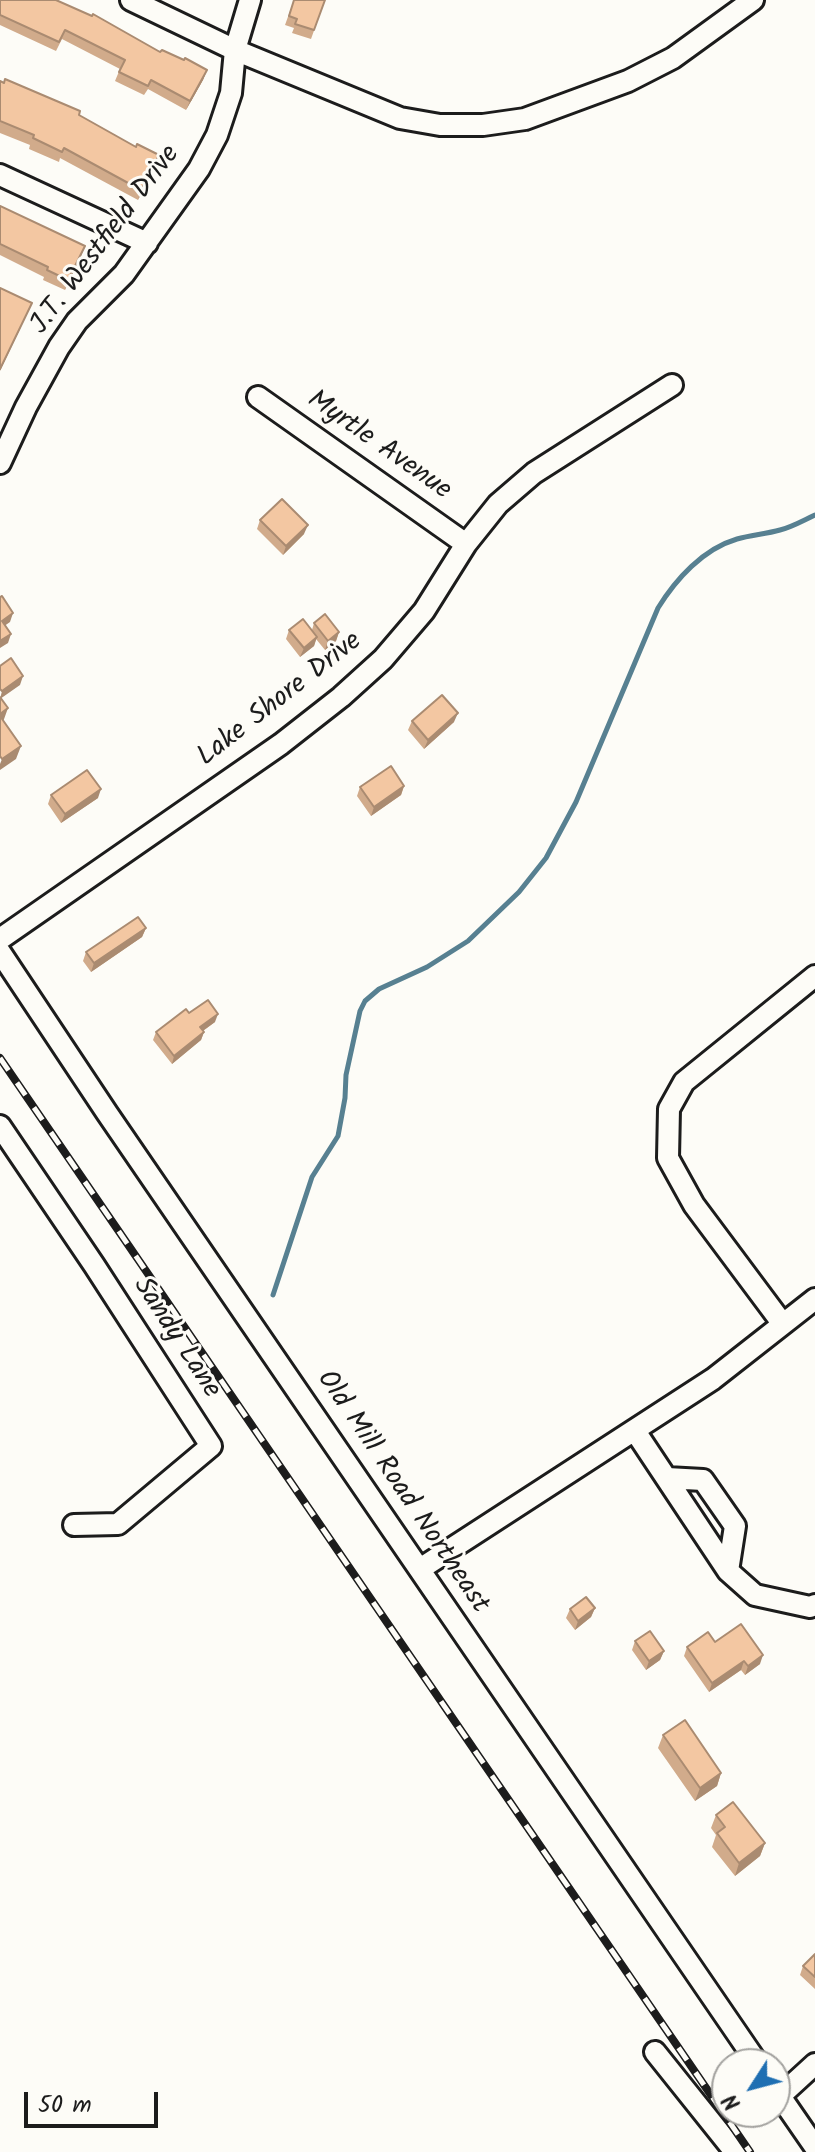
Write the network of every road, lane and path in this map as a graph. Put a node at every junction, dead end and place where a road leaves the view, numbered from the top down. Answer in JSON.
{"nodes":[{"id":1,"x":131,"y":0,"type":"edge"},
{"id":2,"x":250,"y":0,"type":"edge"},
{"id":3,"x":753,"y":0,"type":"edge"},
{"id":4,"x":235,"y":50,"type":"junction"},
{"id":5,"x":0,"y":175,"type":"edge"},
{"id":6,"x":147,"y":243,"type":"junction"},
{"id":7,"x":672,"y":385,"type":"dead end"},
{"id":8,"x":258,"y":397,"type":"dead end"},
{"id":9,"x":0,"y":463,"type":"edge"},
{"id":10,"x":466,"y":544,"type":"junction"},
{"id":11,"x":0,"y":939,"type":"edge"},
{"id":12,"x":0,"y":952,"type":"edge"},
{"id":13,"x":815,"y":976,"type":"edge"},
{"id":14,"x":0,"y":1126,"type":"edge"},
{"id":15,"x":815,"y":1299,"type":"edge"},
{"id":16,"x":782,"y":1323,"type":"junction"},
{"id":17,"x":635,"y":1431,"type":"junction"},
{"id":18,"x":667,"y":1478,"type":"junction"},
{"id":19,"x":74,"y":1525,"type":"dead end"},
{"id":20,"x":420,"y":1569,"type":"junction"},
{"id":21,"x":728,"y":1571,"type":"junction"},
{"id":22,"x":815,"y":1605,"type":"edge"},
{"id":23,"x":747,"y":2048,"type":"edge"},
{"id":24,"x":655,"y":2052,"type":"dead end"},
{"id":25,"x":815,"y":2064,"type":"edge"},
{"id":26,"x":791,"y":2082,"type":"edge"},
{"id":27,"x":791,"y":2111,"type":"edge"},
{"id":28,"x":815,"y":2147,"type":"edge"},
{"id":29,"x":735,"y":2152,"type":"edge"}],
"edges":[{"from":1,"to":4,"type":"street"},
{"from":2,"to":4,"type":"street","name":"J.T. Westfield Drive"},
{"from":3,"to":4,"type":"street"},
{"from":4,"to":6,"type":"street","name":"J.T. Westfield Drive"},
{"from":5,"to":6,"type":"street"},
{"from":6,"to":9,"type":"street","name":"J.T. Westfield Drive"},
{"from":7,"to":10,"type":"street","name":"Lake Shore Drive"},
{"from":8,"to":10,"type":"street","name":"Myrtle Avenue"},
{"from":10,"to":11,"type":"street","name":"Lake Shore Drive"},
{"from":12,"to":20,"type":"street","name":"Old Mill Road Northeast"},
{"from":13,"to":16,"type":"street"},
{"from":14,"to":19,"type":"street","name":"Sandy Lane"},
{"from":15,"to":16,"type":"street"},
{"from":16,"to":17,"type":"street"},
{"from":17,"to":18,"type":"street"},
{"from":17,"to":20,"type":"street"},
{"from":18,"to":21,"type":"street"},
{"from":18,"to":21,"type":"street"},
{"from":20,"to":23,"type":"street","name":"Old Mill Road Northeast"},
{"from":21,"to":22,"type":"street"},
{"from":24,"to":29,"type":"street"},
{"from":25,"to":26,"type":"street"},
{"from":27,"to":28,"type":"street"}]}
